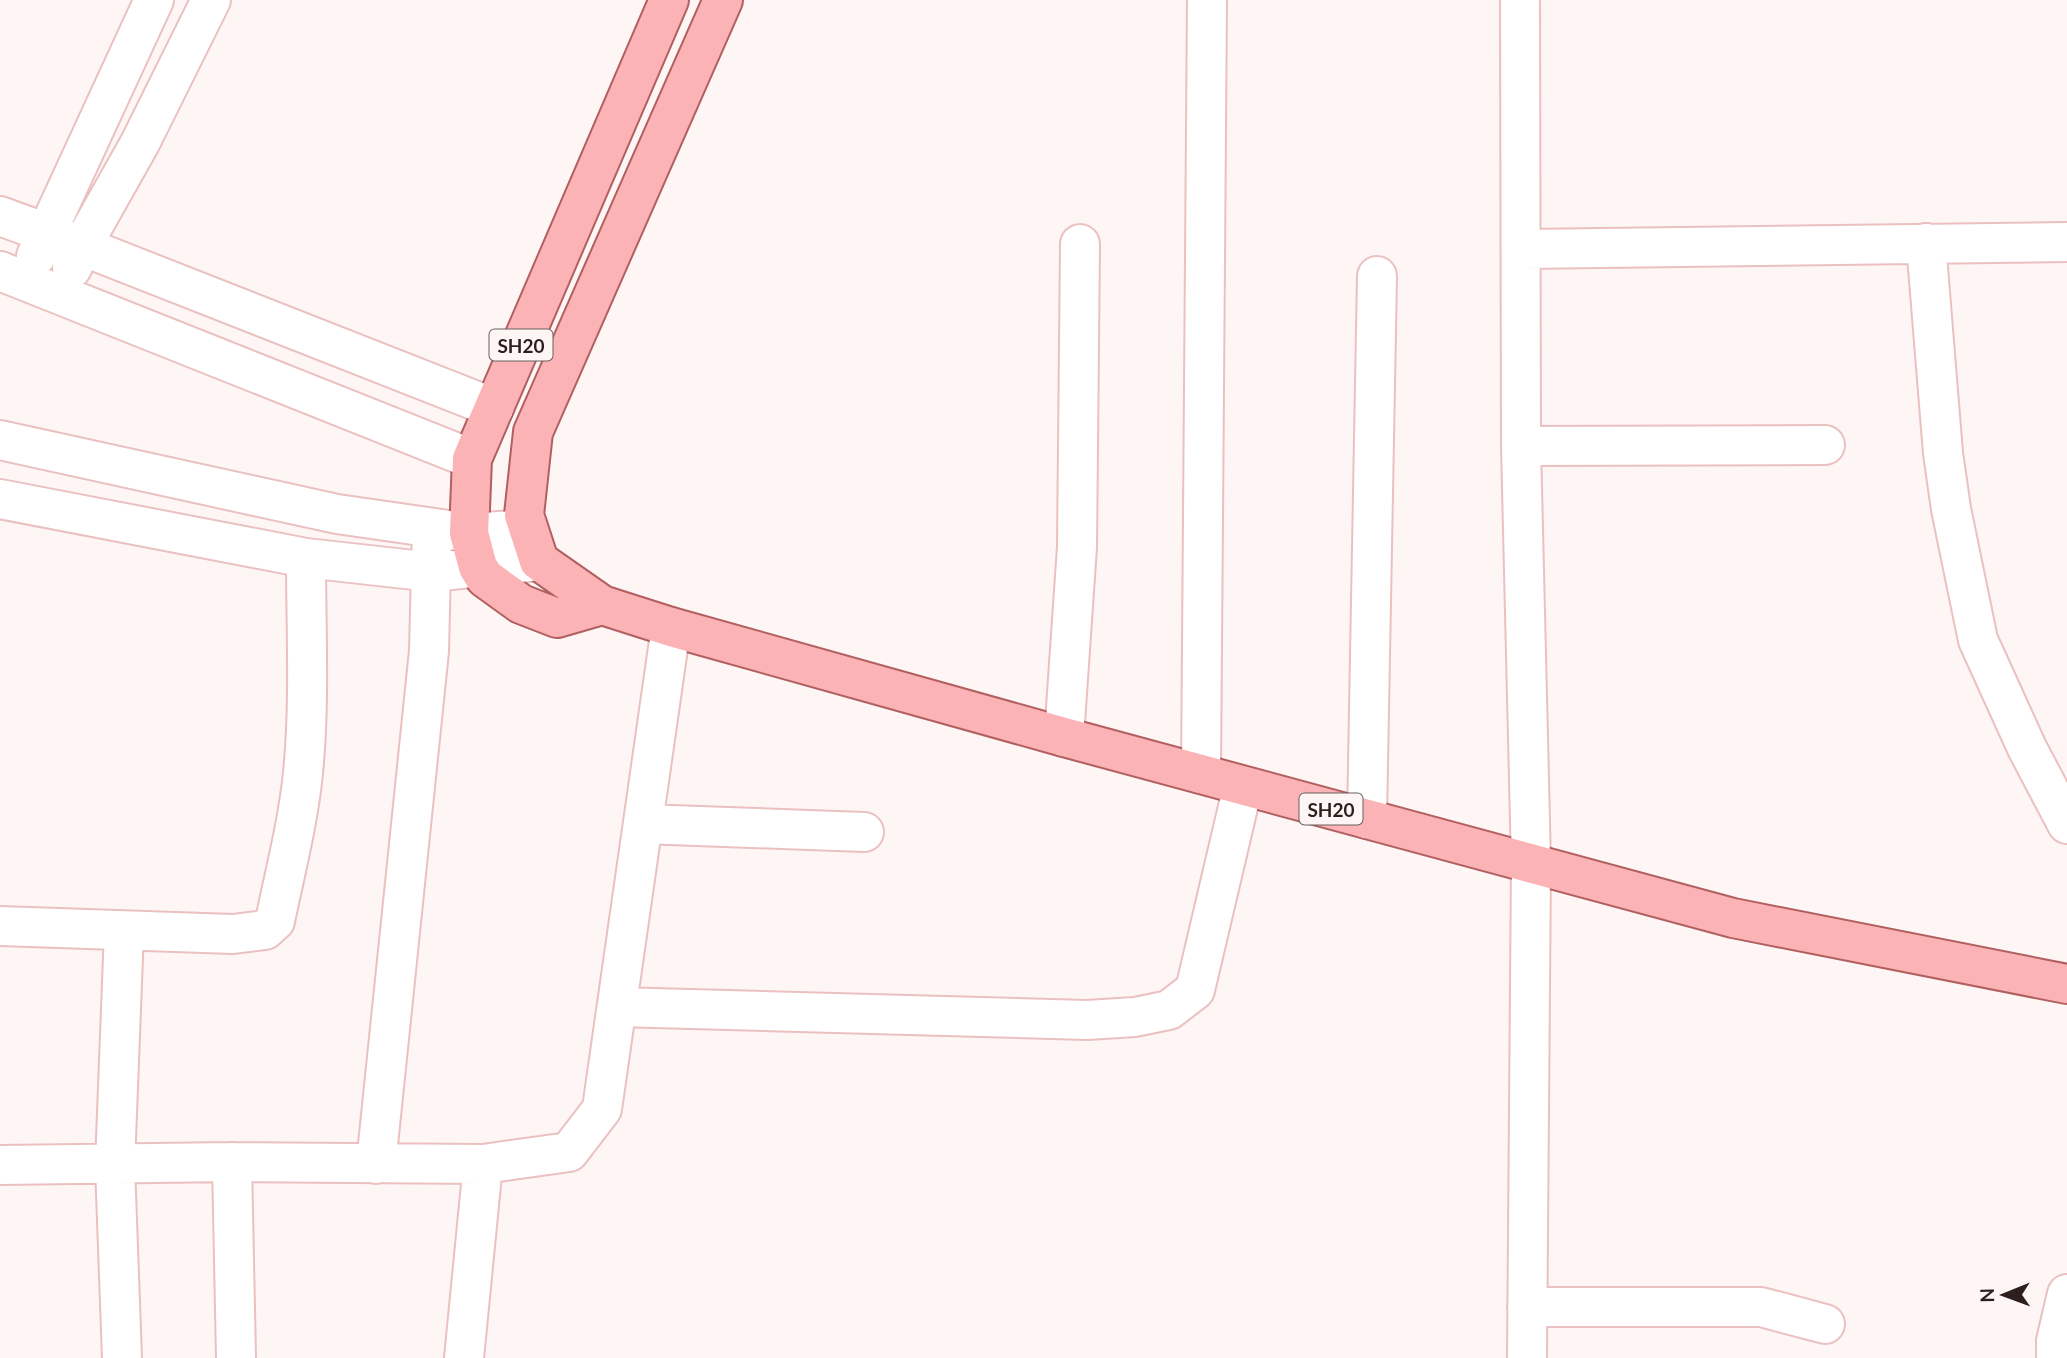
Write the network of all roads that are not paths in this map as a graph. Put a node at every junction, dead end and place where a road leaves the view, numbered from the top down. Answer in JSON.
{"nodes":[{"id":1,"x":154,"y":0,"type":"edge"},
{"id":2,"x":211,"y":0,"type":"edge"},
{"id":3,"x":669,"y":0,"type":"edge"},
{"id":4,"x":723,"y":0,"type":"edge"},
{"id":5,"x":1207,"y":0,"type":"edge"},
{"id":6,"x":1520,"y":0,"type":"edge"},
{"id":7,"x":0,"y":216,"type":"edge"},
{"id":8,"x":64,"y":239,"type":"junction"},
{"id":9,"x":2067,"y":242,"type":"edge"},
{"id":10,"x":1926,"y":243,"type":"junction"},
{"id":11,"x":1080,"y":244,"type":"dead end"},
{"id":12,"x":1521,"y":249,"type":"junction"},
{"id":13,"x":12,"y":276,"type":"edge"},
{"id":14,"x":1377,"y":276,"type":"dead end"},
{"id":15,"x":60,"y":297,"type":"junction"},
{"id":16,"x":494,"y":408,"type":"junction"},
{"id":17,"x":0,"y":440,"type":"edge"},
{"id":18,"x":1825,"y":445,"type":"dead end"},
{"id":19,"x":1521,"y":446,"type":"junction"},
{"id":20,"x":472,"y":459,"type":"junction"},
{"id":21,"x":0,"y":499,"type":"edge"},
{"id":22,"x":459,"y":542,"type":"junction"},
{"id":23,"x":534,"y":545,"type":"junction"},
{"id":24,"x":306,"y":558,"type":"junction"},
{"id":25,"x":432,"y":572,"type":"junction"},
{"id":26,"x":602,"y":605,"type":"junction"},
{"id":27,"x":671,"y":627,"type":"junction"},
{"id":28,"x":1064,"y":737,"type":"junction"},
{"id":29,"x":1201,"y":774,"type":"junction"},
{"id":30,"x":1243,"y":786,"type":"junction"},
{"id":31,"x":1367,"y":819,"type":"junction"},
{"id":32,"x":643,"y":824,"type":"junction"},
{"id":33,"x":2067,"y":824,"type":"edge"},
{"id":34,"x":864,"y":832,"type":"dead end"},
{"id":35,"x":1531,"y":863,"type":"junction"},
{"id":36,"x":0,"y":926,"type":"edge"},
{"id":37,"x":124,"y":931,"type":"junction"},
{"id":38,"x":2067,"y":984,"type":"edge"},
{"id":39,"x":617,"y":1007,"type":"junction"},
{"id":40,"x":232,"y":1162,"type":"junction"},
{"id":41,"x":376,"y":1164,"type":"junction"},
{"id":42,"x":483,"y":1164,"type":"junction"},
{"id":43,"x":0,"y":1165,"type":"edge"},
{"id":44,"x":115,"y":1165,"type":"junction"},
{"id":45,"x":2067,"y":1294,"type":"edge"},
{"id":46,"x":1527,"y":1307,"type":"junction"},
{"id":47,"x":1825,"y":1324,"type":"dead end"},
{"id":48,"x":122,"y":1358,"type":"edge"},
{"id":49,"x":236,"y":1358,"type":"edge"},
{"id":50,"x":464,"y":1358,"type":"edge"},
{"id":51,"x":1527,"y":1358,"type":"edge"},
{"id":52,"x":2056,"y":1358,"type":"edge"}],
"edges":[{"from":1,"to":8,"type":"street"},
{"from":2,"to":8,"type":"street"},
{"from":3,"to":16,"type":"main road","number":"SH20"},
{"from":4,"to":23,"type":"main road","number":"SH20"},
{"from":5,"to":29,"type":"street"},
{"from":6,"to":12,"type":"street"},
{"from":7,"to":8,"type":"street"},
{"from":8,"to":13,"type":"street"},
{"from":8,"to":15,"type":"street"},
{"from":8,"to":16,"type":"street"},
{"from":9,"to":10,"type":"street"},
{"from":10,"to":12,"type":"street"},
{"from":10,"to":33,"type":"street"},
{"from":11,"to":28,"type":"street"},
{"from":12,"to":19,"type":"street"},
{"from":13,"to":15,"type":"street"},
{"from":14,"to":31,"type":"street"},
{"from":15,"to":20,"type":"street"},
{"from":16,"to":20,"type":"main road","number":"SH20"},
{"from":17,"to":22,"type":"street"},
{"from":18,"to":19,"type":"street"},
{"from":19,"to":35,"type":"street"},
{"from":20,"to":22,"type":"main road","number":"SH20"},
{"from":21,"to":24,"type":"street"},
{"from":22,"to":23,"type":"street"},
{"from":22,"to":25,"type":"street"},
{"from":22,"to":26,"type":"main road"},
{"from":23,"to":26,"type":"main road","number":"SH20"},
{"from":24,"to":25,"type":"street"},
{"from":24,"to":37,"type":"street"},
{"from":25,"to":41,"type":"street"},
{"from":26,"to":27,"type":"main road","number":"SH20"},
{"from":27,"to":28,"type":"main road","number":"SH20"},
{"from":27,"to":32,"type":"street"},
{"from":28,"to":29,"type":"main road","number":"SH20"},
{"from":29,"to":30,"type":"main road","number":"SH20"},
{"from":30,"to":31,"type":"main road","number":"SH20"},
{"from":30,"to":39,"type":"street"},
{"from":31,"to":35,"type":"main road","number":"SH20"},
{"from":32,"to":34,"type":"street"},
{"from":32,"to":39,"type":"street"},
{"from":35,"to":38,"type":"main road","number":"SH20"},
{"from":35,"to":46,"type":"street"},
{"from":36,"to":37,"type":"street"},
{"from":37,"to":44,"type":"street"},
{"from":39,"to":42,"type":"street"},
{"from":40,"to":41,"type":"street"},
{"from":40,"to":44,"type":"street"},
{"from":40,"to":49,"type":"street"},
{"from":41,"to":42,"type":"street"},
{"from":42,"to":50,"type":"street"},
{"from":43,"to":44,"type":"street"},
{"from":44,"to":48,"type":"street"},
{"from":45,"to":52,"type":"street"},
{"from":46,"to":47,"type":"street"},
{"from":46,"to":51,"type":"street"}]}
